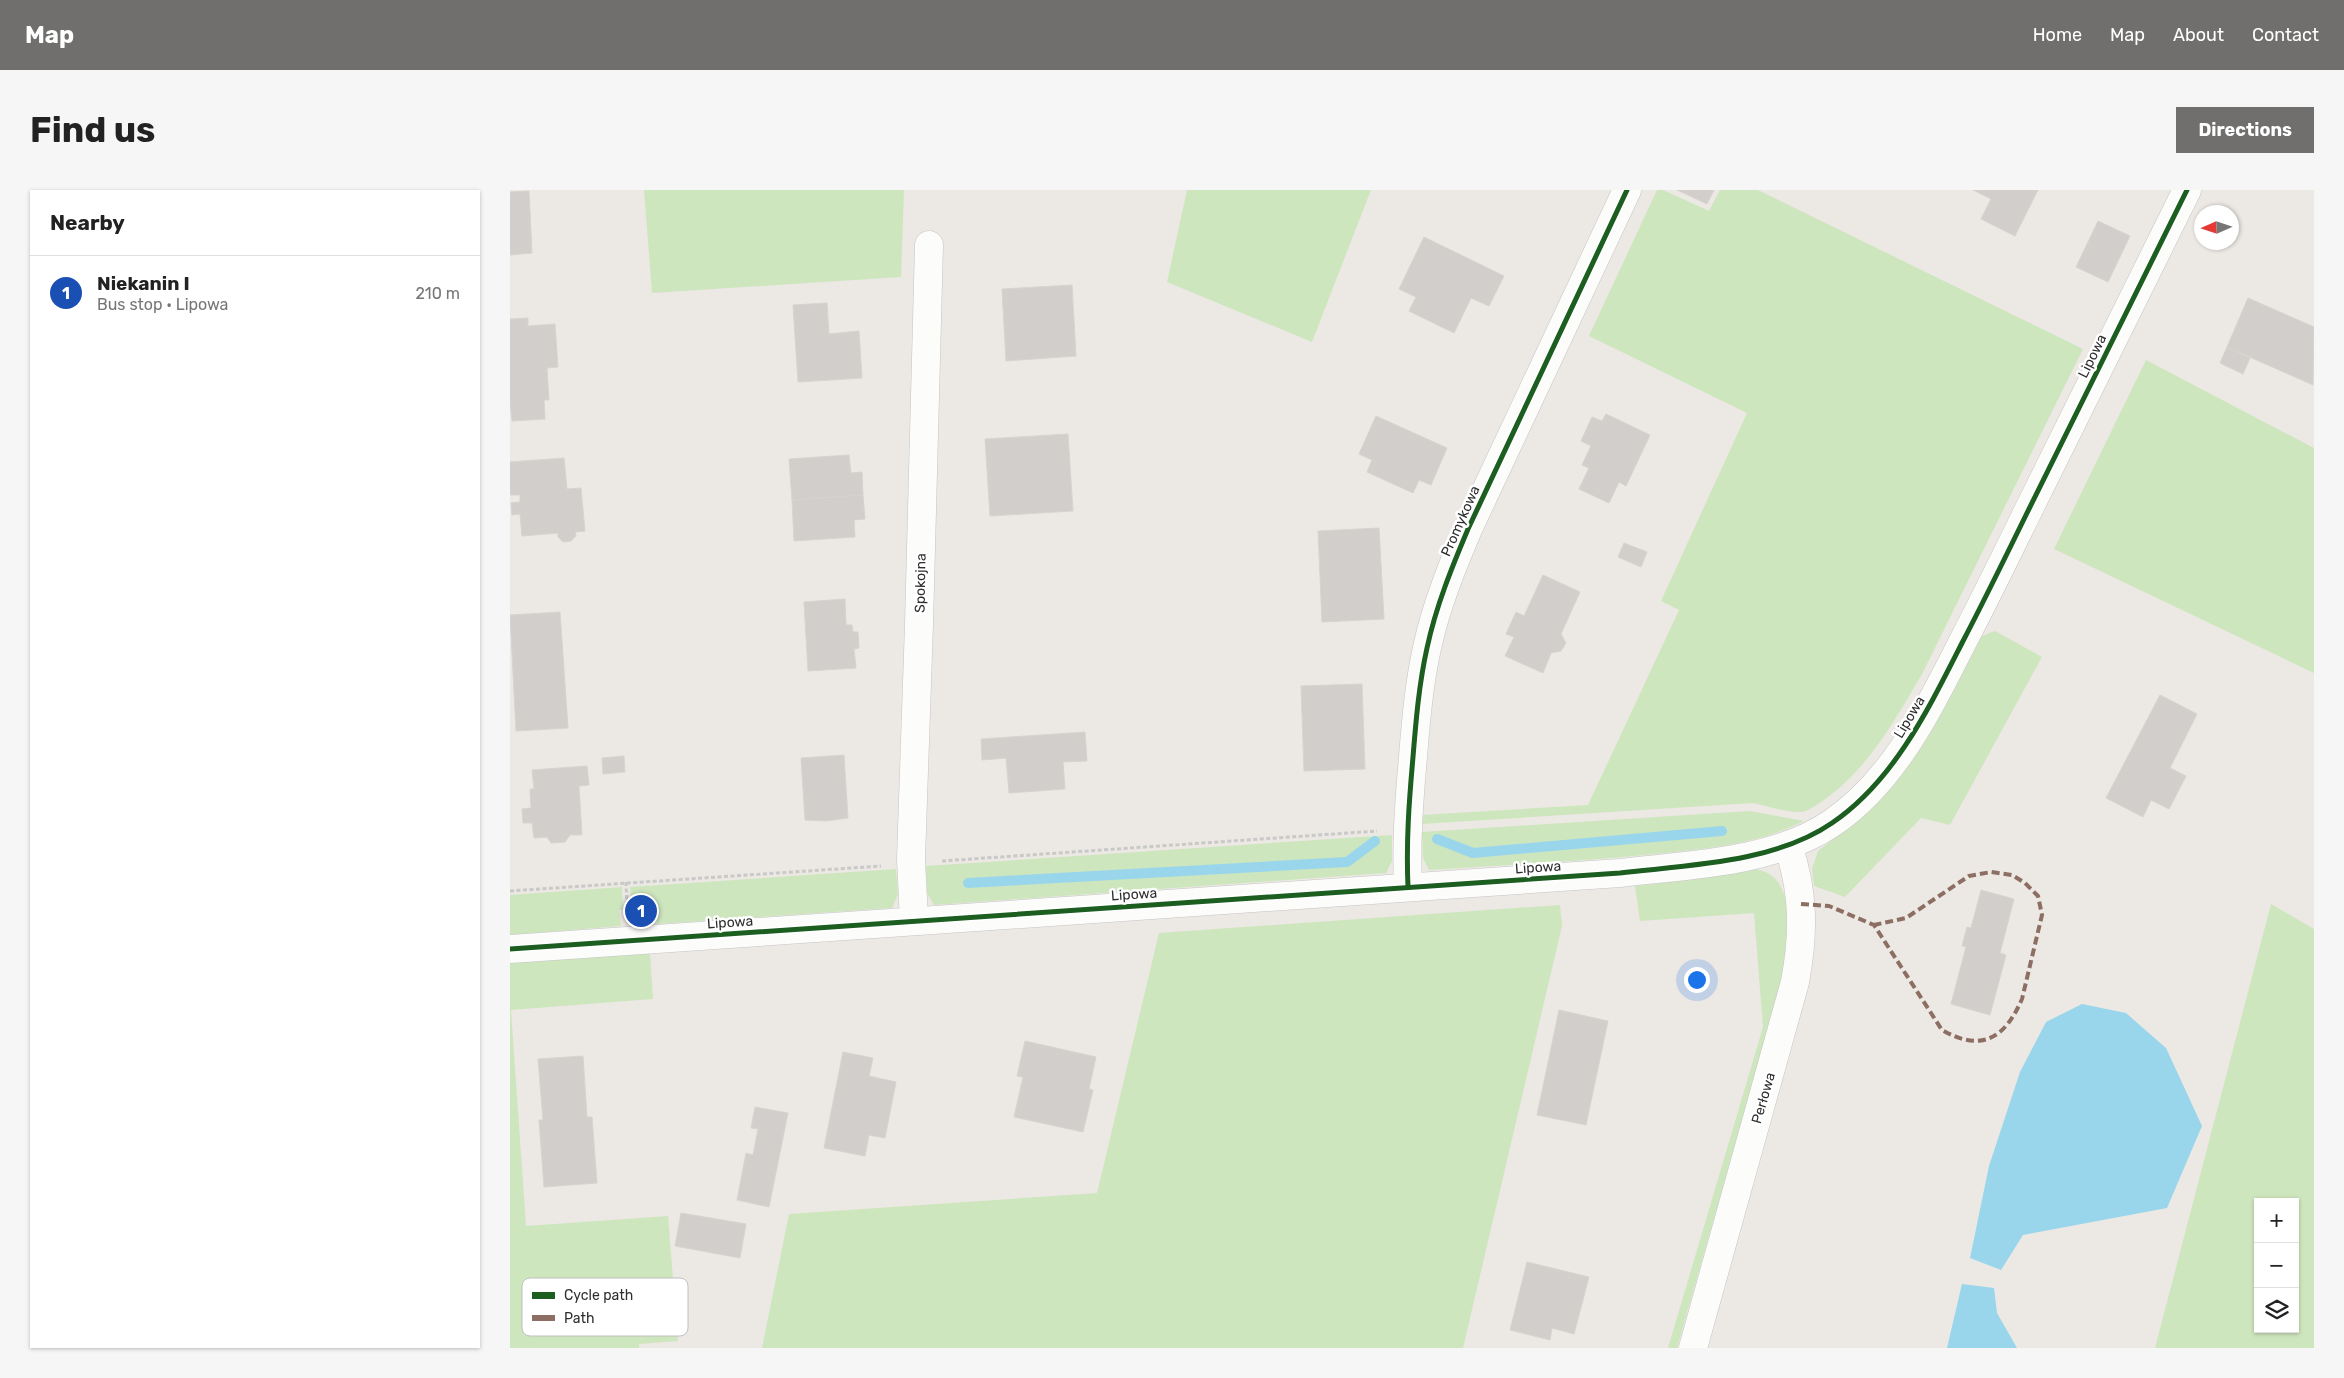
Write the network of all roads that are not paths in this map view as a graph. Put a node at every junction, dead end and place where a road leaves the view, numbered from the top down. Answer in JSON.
{"nodes":[{"id":1,"x":1627,"y":190,"type":"edge"},
{"id":2,"x":2187,"y":190,"type":"edge"},
{"id":3,"x":929,"y":245,"type":"dead end"},
{"id":4,"x":1788,"y":844,"type":"junction"},
{"id":5,"x":1408,"y":886,"type":"junction"},
{"id":6,"x":914,"y":920,"type":"junction"},
{"id":7,"x":510,"y":949,"type":"edge"},
{"id":8,"x":1693,"y":1348,"type":"edge"}],
"edges":[{"from":1,"to":5,"type":"street","name":"Promykowa"},
{"from":2,"to":4,"type":"street","name":"Lipowa"},
{"from":3,"to":6,"type":"street","name":"Spokojna"},
{"from":4,"to":5,"type":"street","name":"Lipowa"},
{"from":4,"to":8,"type":"street","name":"Perłowa"},
{"from":5,"to":6,"type":"street","name":"Lipowa"},
{"from":6,"to":7,"type":"street","name":"Lipowa"}]}
